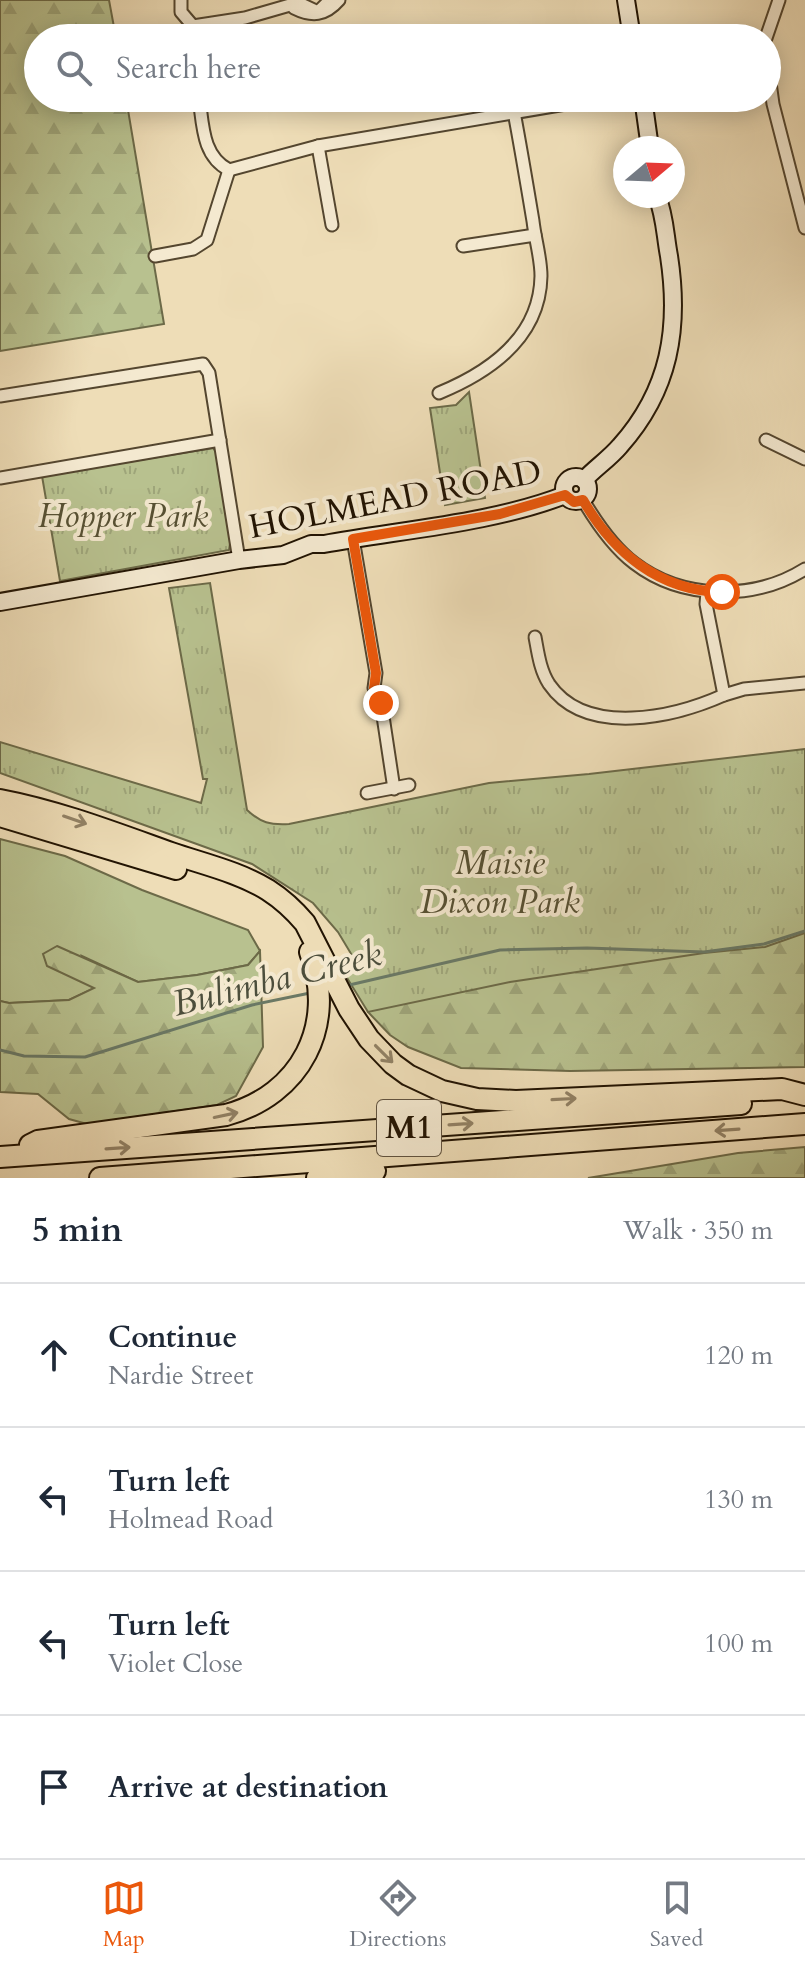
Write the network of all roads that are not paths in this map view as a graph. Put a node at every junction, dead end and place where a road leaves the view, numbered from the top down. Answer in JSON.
{"nodes":[{"id":1,"x":330,"y":0,"type":"edge"},
{"id":2,"x":339,"y":0,"type":"edge"},
{"id":3,"x":626,"y":0,"type":"edge"},
{"id":4,"x":779,"y":0,"type":"edge"},
{"id":5,"x":182,"y":3,"type":"edge"},
{"id":6,"x":318,"y":12,"type":"junction"},
{"id":7,"x":187,"y":24,"type":"edge"},
{"id":8,"x":225,"y":24,"type":"edge"},
{"id":9,"x":630,"y":24,"type":"edge"},
{"id":10,"x":771,"y":24,"type":"edge"},
{"id":11,"x":202,"y":112,"type":"edge"},
{"id":12,"x":514,"y":112,"type":"joint"},
{"id":13,"x":645,"y":112,"type":"edge"},
{"id":14,"x":775,"y":112,"type":"edge"},
{"id":15,"x":648,"y":136,"type":"edge"},
{"id":16,"x":318,"y":146,"type":"junction"},
{"id":17,"x":229,"y":170,"type":"junction"},
{"id":18,"x":661,"y":208,"type":"edge"},
{"id":19,"x":332,"y":225,"type":"dead end"},
{"id":20,"x":805,"y":228,"type":"edge"},
{"id":21,"x":535,"y":235,"type":"junction"},
{"id":22,"x":463,"y":246,"type":"dead end"},
{"id":23,"x":155,"y":256,"type":"dead end"},
{"id":24,"x":439,"y":393,"type":"dead end"},
{"id":25,"x":0,"y":396,"type":"edge"},
{"id":26,"x":220,"y":440,"type":"junction"},
{"id":27,"x":766,"y":440,"type":"dead end"},
{"id":28,"x":805,"y":459,"type":"edge"},
{"id":29,"x":0,"y":478,"type":"edge"},
{"id":30,"x":584,"y":480,"type":"junction"},
{"id":31,"x":565,"y":495,"type":"junction"},
{"id":32,"x":583,"y":500,"type":"junction"},
{"id":33,"x":353,"y":539,"type":"junction"},
{"id":34,"x":239,"y":560,"type":"junction"},
{"id":35,"x":805,"y":569,"type":"edge"},
{"id":36,"x":707,"y":592,"type":"junction"},
{"id":37,"x":0,"y":602,"type":"edge"},
{"id":38,"x":535,"y":637,"type":"dead end"},
{"id":39,"x":805,"y":683,"type":"edge"},
{"id":40,"x":724,"y":695,"type":"junction"},
{"id":41,"x":409,"y":785,"type":"dead end"},
{"id":42,"x":394,"y":789,"type":"junction"},
{"id":43,"x":367,"y":793,"type":"dead end"},
{"id":44,"x":0,"y":800,"type":"edge"},
{"id":45,"x":0,"y":816,"type":"edge"},
{"id":46,"x":324,"y":973,"type":"junction"},
{"id":47,"x":805,"y":1097,"type":"edge"},
{"id":48,"x":805,"y":1124,"type":"edge"},
{"id":49,"x":6,"y":1156,"type":"edge"},
{"id":50,"x":394,"y":1157,"type":"junction"},
{"id":51,"x":100,"y":1178,"type":"edge"},
{"id":52,"x":317,"y":1178,"type":"edge"}],
"edges":[{"from":1,"to":6,"type":"street"},
{"from":2,"to":6,"type":"street"},
{"from":3,"to":9,"type":"street"},
{"from":4,"to":10,"type":"street"},
{"from":5,"to":7,"type":"street"},
{"from":6,"to":8,"type":"street"},
{"from":11,"to":17,"type":"street"},
{"from":12,"to":16,"type":"street"},
{"from":12,"to":21,"type":"street"},
{"from":13,"to":15,"type":"street"},
{"from":14,"to":20,"type":"street"},
{"from":16,"to":17,"type":"street"},
{"from":16,"to":19,"type":"street"},
{"from":17,"to":23,"type":"street"},
{"from":18,"to":30,"type":"street","name":"HOLMEAD ROAD"},
{"from":21,"to":22,"type":"street"},
{"from":21,"to":24,"type":"street"},
{"from":25,"to":26,"type":"street"},
{"from":26,"to":29,"type":"street"},
{"from":26,"to":34,"type":"street"},
{"from":27,"to":28,"type":"street"},
{"from":30,"to":31,"type":"street","name":"HOLMEAD ROAD"},
{"from":30,"to":32,"type":"street","name":"HOLMEAD ROAD"},
{"from":31,"to":32,"type":"street","name":"HOLMEAD ROAD"},
{"from":31,"to":33,"type":"street","name":"HOLMEAD ROAD"},
{"from":32,"to":36,"type":"street"},
{"from":33,"to":34,"type":"street","name":"HOLMEAD ROAD"},
{"from":33,"to":42,"type":"street"},
{"from":34,"to":37,"type":"street","name":"HOLMEAD ROAD"},
{"from":35,"to":36,"type":"street"},
{"from":36,"to":40,"type":"street"},
{"from":38,"to":40,"type":"street"},
{"from":39,"to":40,"type":"street"},
{"from":41,"to":42,"type":"street"},
{"from":42,"to":43,"type":"street"},
{"from":44,"to":46,"type":"highway","one_way":true},
{"from":45,"to":46,"type":"highway"},
{"from":46,"to":47,"type":"highway","one_way":true},
{"from":49,"to":46,"type":"highway","one_way":true},
{"from":49,"to":47,"type":"highway","number":"M1","one_way":true},
{"from":48,"to":50,"type":"highway","number":"M1","one_way":true},
{"from":50,"to":51,"type":"highway","number":"M1"},
{"from":50,"to":52,"type":"highway"}]}
